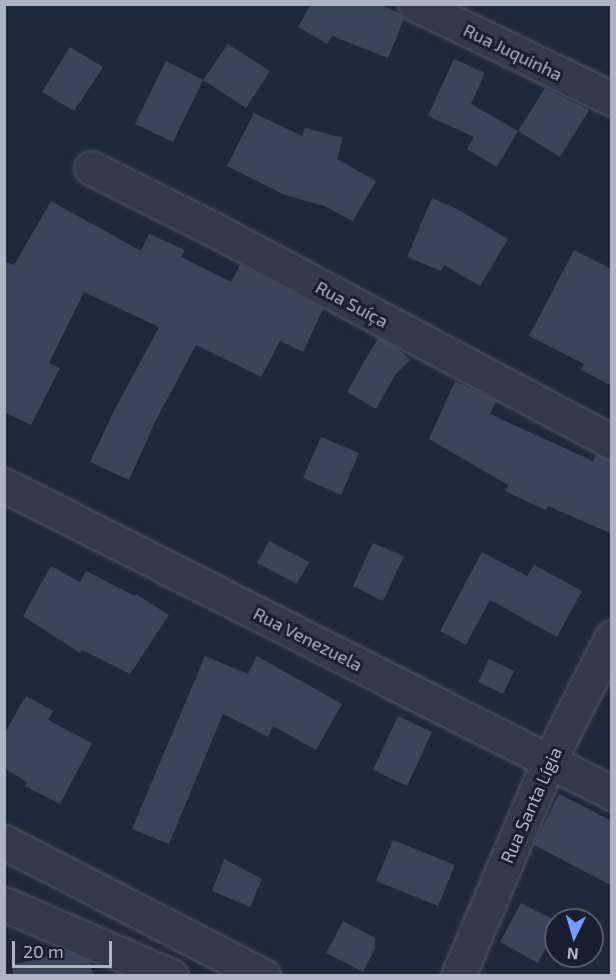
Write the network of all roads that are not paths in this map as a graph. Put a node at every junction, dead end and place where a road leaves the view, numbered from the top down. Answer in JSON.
{"nodes":[{"id":1,"x":415,"y":4,"type":"edge"},
{"id":2,"x":612,"y":99,"type":"edge"},
{"id":3,"x":92,"y":168,"type":"dead end"},
{"id":4,"x":612,"y":442,"type":"edge"},
{"id":5,"x":4,"y":485,"type":"edge"},
{"id":6,"x":612,"y":638,"type":"edge"},
{"id":7,"x":549,"y":761,"type":"junction"},
{"id":8,"x":612,"y":793,"type":"edge"},
{"id":9,"x":4,"y":842,"type":"edge"},
{"id":10,"x":4,"y":904,"type":"edge"},
{"id":11,"x":171,"y":975,"type":"edge"},
{"id":12,"x":264,"y":975,"type":"edge"},
{"id":13,"x":458,"y":975,"type":"edge"}],
"edges":[{"from":1,"to":2,"type":"street","name":"Rua Juquinha"},
{"from":3,"to":4,"type":"street","name":"Rua Suíça"},
{"from":5,"to":7,"type":"street","name":"Rua Venezuela"},
{"from":6,"to":7,"type":"street","name":"Rua Santa Lígia"},
{"from":7,"to":8,"type":"street","name":"Rua Venezuela"},
{"from":7,"to":13,"type":"street","name":"Rua Santa Lígia"},
{"from":9,"to":12,"type":"street"},
{"from":10,"to":11,"type":"street"}]}
